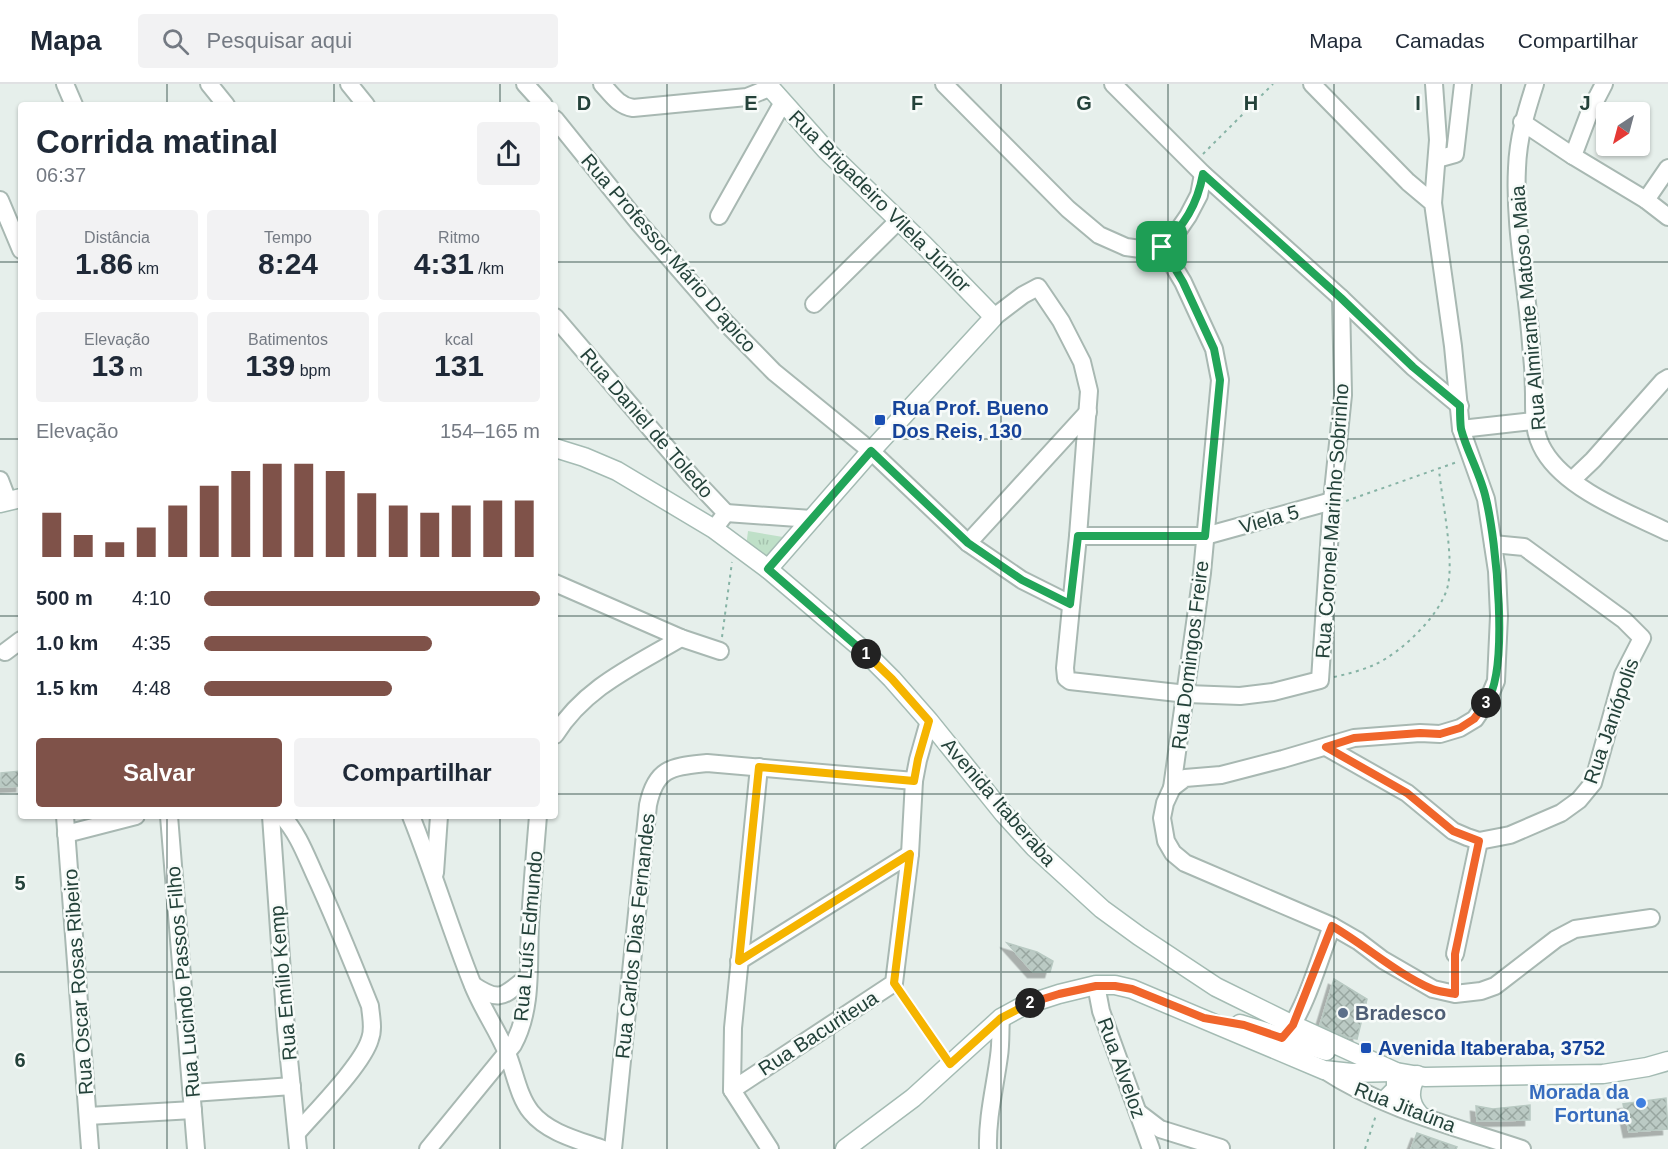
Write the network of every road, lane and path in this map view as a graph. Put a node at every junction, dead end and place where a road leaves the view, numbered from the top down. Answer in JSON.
{"nodes":[{"id":1,"x":64,"y":84,"type":"edge"},
{"id":2,"x":209,"y":84,"type":"edge"},
{"id":3,"x":349,"y":84,"type":"edge"},
{"id":4,"x":602,"y":84,"type":"edge"},
{"id":5,"x":944,"y":84,"type":"edge"},
{"id":6,"x":1113,"y":84,"type":"edge"},
{"id":7,"x":1273,"y":84,"type":"edge"},
{"id":8,"x":1312,"y":84,"type":"edge"},
{"id":9,"x":1434,"y":84,"type":"edge"},
{"id":10,"x":1462,"y":84,"type":"edge"},
{"id":11,"x":1536,"y":84,"type":"edge"},
{"id":12,"x":1604,"y":84,"type":"edge"},
{"id":13,"x":768,"y":86,"type":"edge"},
{"id":14,"x":73,"y":102,"type":"edge"},
{"id":15,"x":224,"y":102,"type":"edge"},
{"id":16,"x":364,"y":102,"type":"edge"},
{"id":17,"x":782,"y":104,"type":"junction"},
{"id":18,"x":1522,"y":122,"type":"junction"},
{"id":19,"x":558,"y":123,"type":"edge"},
{"id":20,"x":1573,"y":156,"type":"junction"},
{"id":21,"x":1437,"y":159,"type":"junction"},
{"id":22,"x":1668,"y":168,"type":"edge"},
{"id":23,"x":1198,"y":169,"type":"junction"},
{"id":24,"x":0,"y":200,"type":"edge"},
{"id":25,"x":1646,"y":200,"type":"junction"},
{"id":26,"x":1433,"y":203,"type":"junction"},
{"id":27,"x":719,"y":216,"type":"dead end"},
{"id":28,"x":1668,"y":218,"type":"edge"},
{"id":29,"x":898,"y":220,"type":"junction"},
{"id":30,"x":18,"y":243,"type":"edge"},
{"id":31,"x":1162,"y":247,"type":"junction"},
{"id":32,"x":1341,"y":298,"type":"junction"},
{"id":33,"x":814,"y":304,"type":"dead end"},
{"id":34,"x":994,"y":317,"type":"junction"},
{"id":35,"x":558,"y":320,"type":"edge"},
{"id":36,"x":1668,"y":378,"type":"edge"},
{"id":37,"x":1460,"y":406,"type":"junction"},
{"id":38,"x":1088,"y":412,"type":"junction"},
{"id":39,"x":1533,"y":421,"type":"junction"},
{"id":40,"x":1461,"y":429,"type":"junction"},
{"id":41,"x":558,"y":449,"type":"edge"},
{"id":42,"x":871,"y":451,"type":"junction"},
{"id":43,"x":1472,"y":456,"type":"junction"},
{"id":44,"x":1438,"y":470,"type":"junction"},
{"id":45,"x":0,"y":480,"type":"edge"},
{"id":46,"x":1572,"y":480,"type":"junction"},
{"id":47,"x":10,"y":501,"type":"edge"},
{"id":48,"x":1332,"y":504,"type":"junction"},
{"id":49,"x":726,"y":513,"type":"junction"},
{"id":50,"x":812,"y":519,"type":"junction"},
{"id":51,"x":714,"y":529,"type":"junction"},
{"id":52,"x":1668,"y":532,"type":"edge"},
{"id":53,"x":1078,"y":536,"type":"junction"},
{"id":54,"x":1205,"y":536,"type":"junction"},
{"id":55,"x":968,"y":543,"type":"junction"},
{"id":56,"x":734,"y":544,"type":"junction"},
{"id":57,"x":1493,"y":544,"type":"junction"},
{"id":58,"x":768,"y":569,"type":"junction"},
{"id":59,"x":558,"y":584,"type":"edge"},
{"id":60,"x":1070,"y":604,"type":"junction"},
{"id":61,"x":681,"y":638,"type":"junction"},
{"id":62,"x":18,"y":642,"type":"edge"},
{"id":63,"x":720,"y":651,"type":"joint"},
{"id":64,"x":5,"y":652,"type":"dead end"},
{"id":65,"x":1320,"y":680,"type":"junction"},
{"id":66,"x":1187,"y":694,"type":"junction"},
{"id":67,"x":929,"y":721,"type":"junction"},
{"id":68,"x":558,"y":731,"type":"edge"},
{"id":69,"x":1326,"y":747,"type":"junction"},
{"id":70,"x":759,"y":767,"type":"junction"},
{"id":71,"x":914,"y":781,"type":"junction"},
{"id":72,"x":1172,"y":788,"type":"junction"},
{"id":73,"x":65,"y":819,"type":"edge"},
{"id":74,"x":124,"y":819,"type":"edge"},
{"id":75,"x":169,"y":819,"type":"edge"},
{"id":76,"x":271,"y":819,"type":"edge"},
{"id":77,"x":285,"y":819,"type":"edge"},
{"id":78,"x":412,"y":819,"type":"edge"},
{"id":79,"x":439,"y":819,"type":"edge"},
{"id":80,"x":538,"y":819,"type":"edge"},
{"id":81,"x":66,"y":834,"type":"junction"},
{"id":82,"x":1479,"y":841,"type":"junction"},
{"id":83,"x":910,"y":854,"type":"junction"},
{"id":84,"x":435,"y":877,"type":"junction"},
{"id":85,"x":1651,"y":918,"type":"dead end"},
{"id":86,"x":1332,"y":926,"type":"junction"},
{"id":87,"x":1455,"y":954,"type":"dead end"},
{"id":88,"x":739,"y":961,"type":"junction"},
{"id":89,"x":528,"y":977,"type":"junction"},
{"id":90,"x":894,"y":983,"type":"junction"},
{"id":91,"x":473,"y":985,"type":"junction"},
{"id":92,"x":1096,"y":986,"type":"junction"},
{"id":93,"x":1216,"y":987,"type":"junction"},
{"id":94,"x":1001,"y":1018,"type":"junction"},
{"id":95,"x":1204,"y":1018,"type":"junction"},
{"id":96,"x":1244,"y":1025,"type":"junction"},
{"id":97,"x":1288,"y":1032,"type":"junction"},
{"id":98,"x":1265,"y":1046,"type":"junction"},
{"id":99,"x":507,"y":1053,"type":"junction"},
{"id":100,"x":1668,"y":1061,"type":"edge"},
{"id":101,"x":950,"y":1064,"type":"junction"},
{"id":102,"x":1647,"y":1067,"type":"junction"},
{"id":103,"x":1668,"y":1067,"type":"edge"},
{"id":104,"x":1324,"y":1070,"type":"junction"},
{"id":105,"x":1396,"y":1072,"type":"junction"},
{"id":106,"x":1418,"y":1076,"type":"junction"},
{"id":107,"x":292,"y":1086,"type":"junction"},
{"id":108,"x":732,"y":1090,"type":"junction"},
{"id":109,"x":192,"y":1093,"type":"junction"},
{"id":110,"x":1383,"y":1100,"type":"junction"},
{"id":111,"x":194,"y":1110,"type":"junction"},
{"id":112,"x":1137,"y":1111,"type":"junction"},
{"id":113,"x":1419,"y":1114,"type":"junction"},
{"id":114,"x":88,"y":1116,"type":"junction"},
{"id":115,"x":1160,"y":1129,"type":"junction"},
{"id":116,"x":297,"y":1141,"type":"edge"},
{"id":117,"x":90,"y":1149,"type":"edge"},
{"id":118,"x":196,"y":1149,"type":"edge"},
{"id":119,"x":428,"y":1149,"type":"edge"},
{"id":120,"x":603,"y":1149,"type":"edge"},
{"id":121,"x":613,"y":1149,"type":"edge"},
{"id":122,"x":770,"y":1149,"type":"edge"},
{"id":123,"x":845,"y":1149,"type":"edge"},
{"id":124,"x":988,"y":1149,"type":"edge"},
{"id":125,"x":1150,"y":1149,"type":"edge"},
{"id":126,"x":1156,"y":1149,"type":"edge"},
{"id":127,"x":1174,"y":1149,"type":"edge"},
{"id":128,"x":1221,"y":1149,"type":"edge"},
{"id":129,"x":1365,"y":1149,"type":"edge"},
{"id":130,"x":1522,"y":1149,"type":"edge"}],
"edges":[{"from":1,"to":14,"type":"street"},
{"from":2,"to":15,"type":"street"},
{"from":3,"to":16,"type":"street"},
{"from":4,"to":13,"type":"street"},
{"from":5,"to":31,"type":"street"},
{"from":6,"to":23,"type":"street"},
{"from":7,"to":23,"type":"path"},
{"from":8,"to":26,"type":"street"},
{"from":9,"to":21,"type":"street"},
{"from":10,"to":21,"type":"street"},
{"from":11,"to":18,"type":"street","name":"Rua Almirante Matoso Maia"},
{"from":12,"to":20,"type":"street"},
{"from":13,"to":17,"type":"main road","name":"Rua Brigadeiro Vilela Júnior"},
{"from":17,"to":27,"type":"street"},
{"from":17,"to":29,"type":"main road","name":"Rua Brigadeiro Vilela Júnior"},
{"from":18,"to":20,"type":"street"},
{"from":18,"to":39,"type":"street","name":"Rua Almirante Matoso Maia"},
{"from":19,"to":42,"type":"street","name":"Rua Professor Mário D'apico"},
{"from":20,"to":25,"type":"street"},
{"from":21,"to":26,"type":"street"},
{"from":22,"to":25,"type":"street"},
{"from":23,"to":31,"type":"street"},
{"from":23,"to":32,"type":"street"},
{"from":24,"to":30,"type":"street"},
{"from":25,"to":28,"type":"street"},
{"from":26,"to":37,"type":"street"},
{"from":29,"to":33,"type":"street"},
{"from":29,"to":34,"type":"main road","name":"Rua Brigadeiro Vilela Júnior"},
{"from":31,"to":54,"type":"street","name":"Rua Domingos Freire"},
{"from":32,"to":37,"type":"street"},
{"from":32,"to":48,"type":"street","name":"Rua Coronel Marinho Sobrinho"},
{"from":34,"to":38,"type":"street"},
{"from":34,"to":42,"type":"main road"},
{"from":35,"to":49,"type":"street","name":"Rua Daniel de Toledo"},
{"from":36,"to":46,"type":"street"},
{"from":37,"to":40,"type":"street"},
{"from":38,"to":53,"type":"street"},
{"from":38,"to":55,"type":"street"},
{"from":39,"to":40,"type":"street"},
{"from":39,"to":46,"type":"street","name":"Rua Almirante Matoso Maia"},
{"from":40,"to":43,"type":"street"},
{"from":41,"to":51,"type":"main road","name":"Avenida Itaberaba"},
{"from":42,"to":50,"type":"main road"},
{"from":42,"to":55,"type":"street","name":"Rua Professor Mário D'apico"},
{"from":43,"to":44,"type":"path"},
{"from":43,"to":57,"type":"street"},
{"from":44,"to":48,"type":"path"},
{"from":44,"to":65,"type":"path"},
{"from":45,"to":47,"type":"street"},
{"from":46,"to":52,"type":"street","name":"Rua Almirante Matoso Maia"},
{"from":48,"to":54,"type":"street","name":"Viela 5"},
{"from":48,"to":65,"type":"street","name":"Rua Coronel Marinho Sobrinho"},
{"from":49,"to":50,"type":"street"},
{"from":49,"to":51,"type":"street","name":"Rua Daniel de Toledo"},
{"from":50,"to":58,"type":"main road"},
{"from":51,"to":56,"type":"main road","name":"Avenida Itaberaba"},
{"from":53,"to":54,"type":"street","name":"Viela 5"},
{"from":53,"to":60,"type":"street"},
{"from":54,"to":66,"type":"street","name":"Rua Domingos Freire"},
{"from":55,"to":60,"type":"street","name":"Rua Professor Mário D'apico"},
{"from":56,"to":58,"type":"main road","name":"Avenida Itaberaba"},
{"from":56,"to":63,"type":"path"},
{"from":57,"to":69,"type":"street"},
{"from":57,"to":82,"type":"street","name":"Rua Janiópolis"},
{"from":58,"to":67,"type":"main road","name":"Avenida Itaberaba"},
{"from":59,"to":61,"type":"street"},
{"from":60,"to":66,"type":"street","name":"Rua Coronel Marinho Sobrinho"},
{"from":61,"to":63,"type":"street"},
{"from":61,"to":68,"type":"street"},
{"from":62,"to":64,"type":"street"},
{"from":65,"to":66,"type":"street","name":"Rua Coronel Marinho Sobrinho"},
{"from":66,"to":72,"type":"street","name":"Rua Domingos Freire"},
{"from":67,"to":71,"type":"street","name":"Rua Bacuriteua"},
{"from":67,"to":93,"type":"main road","name":"Avenida Itaberaba"},
{"from":69,"to":72,"type":"street"},
{"from":69,"to":82,"type":"street"},
{"from":70,"to":71,"type":"street","name":"Rua Carlos Dias Fernandes"},
{"from":70,"to":88,"type":"street"},
{"from":70,"to":121,"type":"street","name":"Rua Carlos Dias Fernandes"},
{"from":71,"to":83,"type":"street","name":"Rua Bacuriteua"},
{"from":72,"to":86,"type":"street","name":"Rua Domingos Freire"},
{"from":73,"to":81,"type":"street","name":"Rua Oscar Rosas Ribeiro"},
{"from":74,"to":81,"type":"street"},
{"from":75,"to":109,"type":"street","name":"Rua Lucindo Passos Filho"},
{"from":76,"to":107,"type":"street","name":"Rua Emílio Kemp"},
{"from":77,"to":116,"type":"street"},
{"from":78,"to":84,"type":"street"},
{"from":79,"to":84,"type":"street"},
{"from":80,"to":89,"type":"street","name":"Rua Luís Edmundo"},
{"from":81,"to":114,"type":"street","name":"Rua Oscar Rosas Ribeiro"},
{"from":82,"to":87,"type":"street"},
{"from":83,"to":88,"type":"street"},
{"from":83,"to":90,"type":"street","name":"Rua Bacuriteua"},
{"from":84,"to":91,"type":"street"},
{"from":85,"to":86,"type":"street","name":"Rua Domingos Freire"},
{"from":86,"to":97,"type":"street"},
{"from":88,"to":108,"type":"street"},
{"from":89,"to":91,"type":"street"},
{"from":89,"to":99,"type":"street","name":"Rua Luís Edmundo"},
{"from":90,"to":101,"type":"lane"},
{"from":90,"to":108,"type":"street","name":"Rua Bacuriteua"},
{"from":91,"to":99,"type":"street"},
{"from":92,"to":94,"type":"main road"},
{"from":92,"to":95,"type":"main road"},
{"from":92,"to":112,"type":"street","name":"Rua Alveloz"},
{"from":93,"to":96,"type":"main road","name":"Avenida Itaberaba"},
{"from":93,"to":97,"type":"main road","name":"Avenida Itaberaba"},
{"from":94,"to":101,"type":"main road"},
{"from":94,"to":124,"type":"street"},
{"from":95,"to":96,"type":"main road"},
{"from":95,"to":98,"type":"main road"},
{"from":96,"to":97,"type":"main road"},
{"from":96,"to":98,"type":"main road","name":"Avenida Itaberaba"},
{"from":97,"to":105,"type":"main road","name":"Avenida Itaberaba"},
{"from":98,"to":104,"type":"main road","name":"Avenida Itaberaba"},
{"from":99,"to":119,"type":"street","name":"Rua Luís Edmundo"},
{"from":99,"to":120,"type":"street"},
{"from":100,"to":102,"type":"main road","name":"Avenida Itaberaba"},
{"from":101,"to":123,"type":"main road"},
{"from":102,"to":103,"type":"main road"},
{"from":102,"to":106,"type":"main road","name":"Avenida Itaberaba"},
{"from":104,"to":105,"type":"main road","name":"Avenida Itaberaba"},
{"from":104,"to":110,"type":"street","name":"Rua Jitaúna"},
{"from":105,"to":106,"type":"main road","name":"Avenida Itaberaba"},
{"from":105,"to":110,"type":"main road"},
{"from":106,"to":113,"type":"main road"},
{"from":107,"to":109,"type":"street"},
{"from":107,"to":116,"type":"street","name":"Rua Emílio Kemp"},
{"from":108,"to":122,"type":"street"},
{"from":109,"to":111,"type":"street","name":"Rua Lucindo Passos Filho"},
{"from":110,"to":113,"type":"street","name":"Rua Jitaúna"},
{"from":110,"to":129,"type":"path"},
{"from":111,"to":114,"type":"street"},
{"from":111,"to":118,"type":"street","name":"Rua Lucindo Passos Filho"},
{"from":112,"to":115,"type":"street"},
{"from":112,"to":125,"type":"street","name":"Rua Alveloz"},
{"from":113,"to":130,"type":"street","name":"Rua Jitaúna"},
{"from":114,"to":117,"type":"street","name":"Rua Oscar Rosas Ribeiro"},
{"from":115,"to":126,"type":"street","name":"Rua Alveloz"},
{"from":115,"to":127,"type":"street","name":"Rua Alveloz"},
{"from":115,"to":128,"type":"street"}]}
